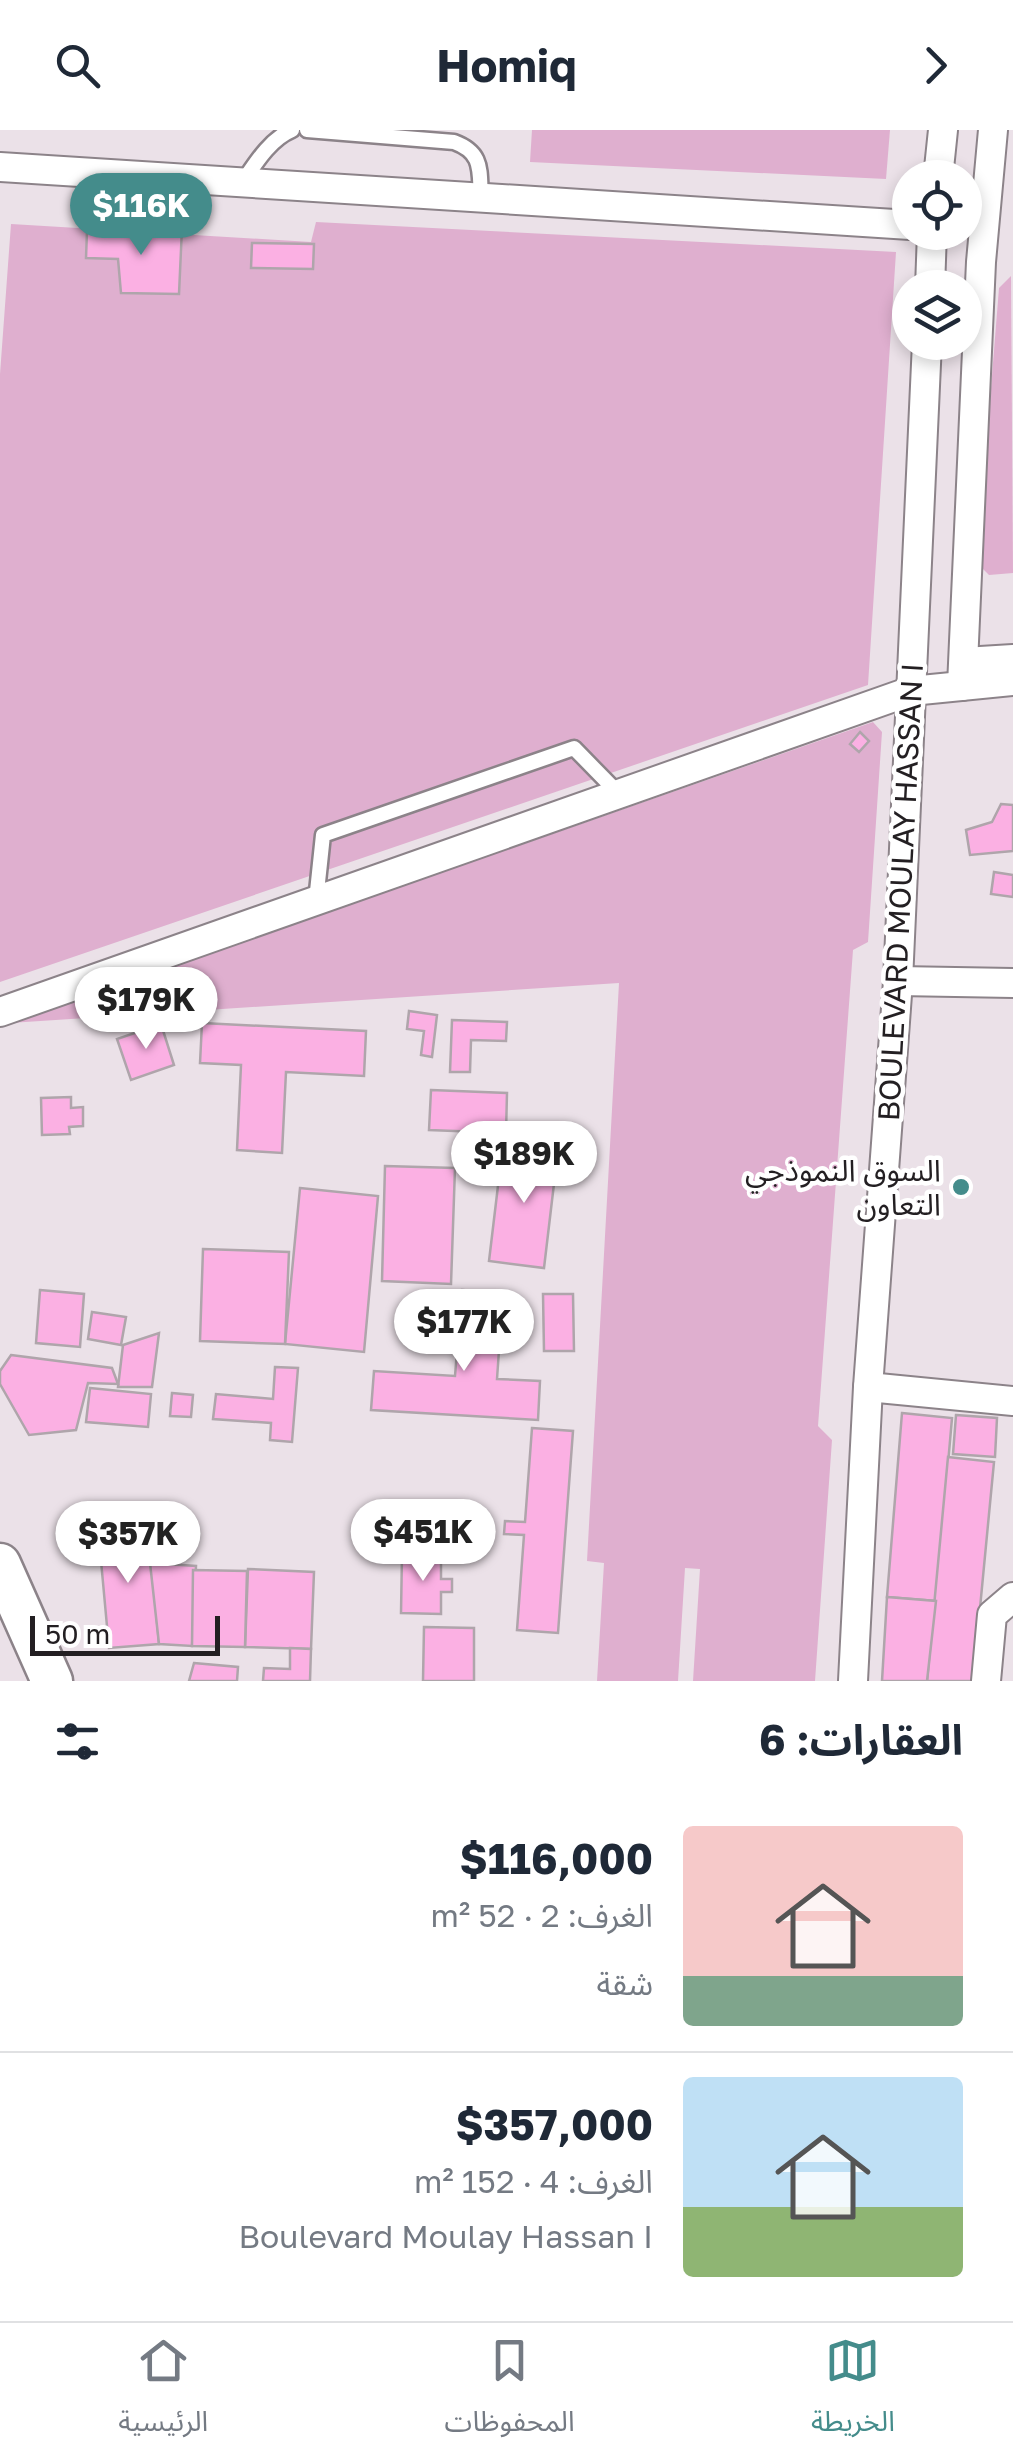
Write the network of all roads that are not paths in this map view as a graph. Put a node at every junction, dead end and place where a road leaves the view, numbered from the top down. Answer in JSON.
{"nodes":[{"id":1,"x":292,"y":130,"type":"edge"},
{"id":2,"x":307,"y":130,"type":"edge"},
{"id":3,"x":944,"y":130,"type":"edge"},
{"id":4,"x":992,"y":130,"type":"edge"},
{"id":5,"x":940,"y":160,"type":"edge"},
{"id":6,"x":0,"y":168,"type":"edge"},
{"id":7,"x":242,"y":183,"type":"junction"},
{"id":8,"x":480,"y":198,"type":"junction"},
{"id":9,"x":892,"y":225,"type":"edge"},
{"id":10,"x":926,"y":360,"type":"edge"},
{"id":11,"x":1013,"y":659,"type":"edge"},
{"id":12,"x":963,"y":674,"type":"junction"},
{"id":13,"x":1013,"y":680,"type":"edge"},
{"id":14,"x":911,"y":691,"type":"junction"},
{"id":15,"x":619,"y":794,"type":"junction"},
{"id":16,"x":316,"y":900,"type":"junction"},
{"id":17,"x":898,"y":981,"type":"junction"},
{"id":18,"x":1013,"y":983,"type":"edge"},
{"id":19,"x":0,"y":1012,"type":"edge"},
{"id":20,"x":868,"y":1387,"type":"junction"},
{"id":21,"x":1013,"y":1401,"type":"edge"},
{"id":22,"x":0,"y":1564,"type":"edge"},
{"id":23,"x":1013,"y":1597,"type":"edge"},
{"id":24,"x":52,"y":1681,"type":"edge"},
{"id":25,"x":854,"y":1681,"type":"edge"},
{"id":26,"x":986,"y":1681,"type":"edge"}],
"edges":[{"from":1,"to":7,"type":"lane"},
{"from":2,"to":8,"type":"lane"},
{"from":3,"to":5,"type":"street"},
{"from":4,"to":12,"type":"street"},
{"from":6,"to":7,"type":"street"},
{"from":7,"to":8,"type":"street"},
{"from":8,"to":9,"type":"street"},
{"from":10,"to":14,"type":"street","name":"BOULEVARD MOULAY HASSAN I"},
{"from":11,"to":12,"type":"street"},
{"from":12,"to":13,"type":"street"},
{"from":12,"to":14,"type":"street"},
{"from":14,"to":15,"type":"street"},
{"from":14,"to":17,"type":"street","name":"BOULEVARD MOULAY HASSAN I"},
{"from":15,"to":16,"type":"street"},
{"from":15,"to":16,"type":"lane"},
{"from":16,"to":19,"type":"street"},
{"from":17,"to":18,"type":"street"},
{"from":17,"to":20,"type":"street","name":"BOULEVARD MOULAY HASSAN I"},
{"from":20,"to":21,"type":"street"},
{"from":20,"to":25,"type":"street","name":"BOULEVARD MOULAY HASSAN I"},
{"from":22,"to":24,"type":"street"},
{"from":23,"to":26,"type":"street"}]}
